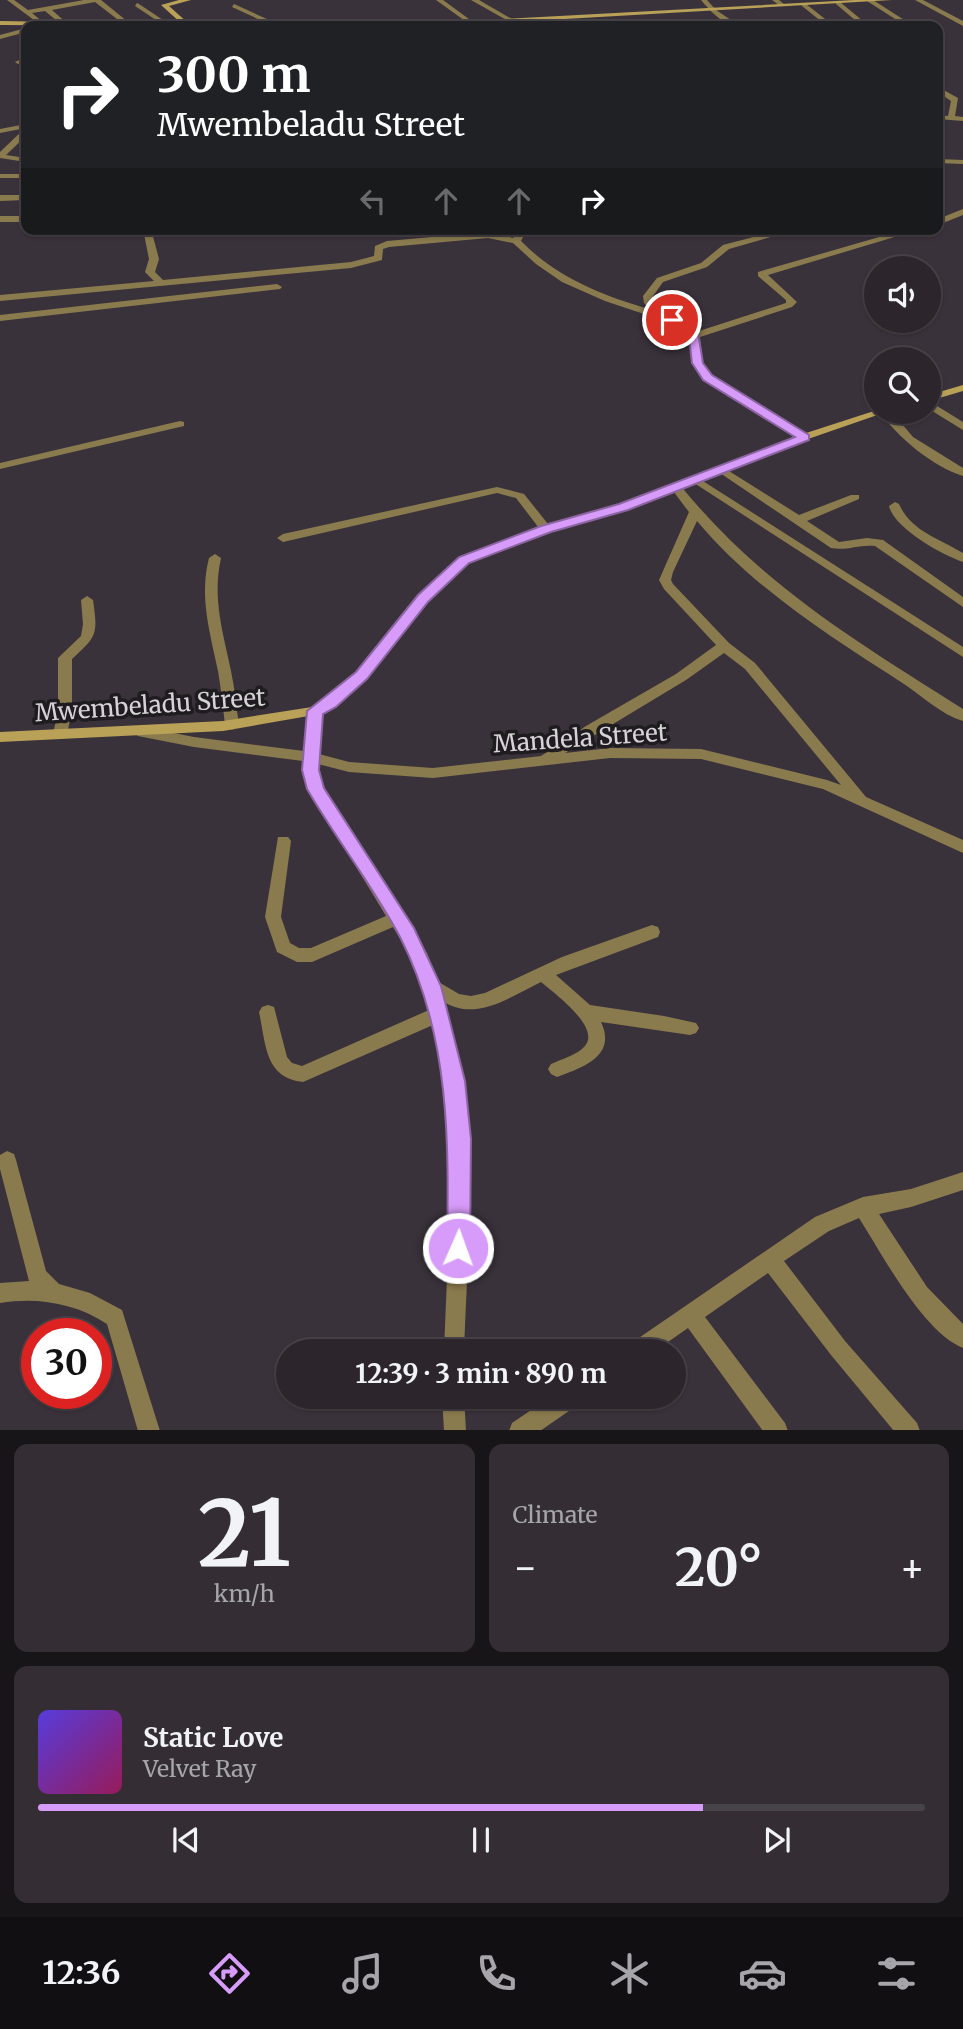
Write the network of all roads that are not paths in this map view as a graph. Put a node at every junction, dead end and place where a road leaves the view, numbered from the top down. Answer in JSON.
{"nodes":[{"id":1,"x":10,"y":0,"type":"edge"},
{"id":2,"x":96,"y":0,"type":"edge"},
{"id":3,"x":188,"y":0,"type":"edge"},
{"id":4,"x":439,"y":0,"type":"edge"},
{"id":5,"x":474,"y":0,"type":"edge"},
{"id":6,"x":704,"y":0,"type":"edge"},
{"id":7,"x":889,"y":0,"type":"edge"},
{"id":8,"x":918,"y":0,"type":"edge"},
{"id":9,"x":870,"y":1,"type":"edge"},
{"id":10,"x":842,"y":2,"type":"edge"},
{"id":11,"x":779,"y":3,"type":"edge"},
{"id":12,"x":137,"y":5,"type":"dead end"},
{"id":13,"x":804,"y":5,"type":"junction"},
{"id":14,"x":234,"y":6,"type":"dead end"},
{"id":15,"x":711,"y":8,"type":"junction"},
{"id":16,"x":47,"y":9,"type":"junction"},
{"id":17,"x":29,"y":12,"type":"junction"},
{"id":18,"x":963,"y":14,"type":"edge"},
{"id":19,"x":947,"y":16,"type":"junction"},
{"id":20,"x":505,"y":19,"type":"junction"},
{"id":21,"x":39,"y":21,"type":"edge"},
{"id":22,"x":62,"y":21,"type":"edge"},
{"id":23,"x":123,"y":21,"type":"edge"},
{"id":24,"x":161,"y":21,"type":"edge"},
{"id":25,"x":182,"y":21,"type":"edge"},
{"id":26,"x":267,"y":21,"type":"edge"},
{"id":27,"x":469,"y":21,"type":"edge"},
{"id":28,"x":482,"y":21,"type":"edge"},
{"id":29,"x":510,"y":21,"type":"edge"},
{"id":30,"x":730,"y":21,"type":"edge"},
{"id":31,"x":825,"y":21,"type":"edge"},
{"id":32,"x":861,"y":21,"type":"edge"},
{"id":33,"x":902,"y":21,"type":"edge"},
{"id":34,"x":0,"y":23,"type":"edge"},
{"id":35,"x":21,"y":24,"type":"edge"},
{"id":36,"x":963,"y":24,"type":"edge"},
{"id":37,"x":21,"y":31,"type":"edge"},
{"id":38,"x":0,"y":37,"type":"edge"},
{"id":39,"x":946,"y":91,"type":"edge"},
{"id":40,"x":943,"y":117,"type":"edge"},
{"id":41,"x":951,"y":118,"type":"junction"},
{"id":42,"x":963,"y":119,"type":"edge"},
{"id":43,"x":21,"y":127,"type":"edge"},
{"id":44,"x":0,"y":131,"type":"edge"},
{"id":45,"x":21,"y":138,"type":"edge"},
{"id":46,"x":0,"y":156,"type":"edge"},
{"id":47,"x":21,"y":159,"type":"edge"},
{"id":48,"x":943,"y":162,"type":"edge"},
{"id":49,"x":963,"y":162,"type":"edge"},
{"id":50,"x":0,"y":176,"type":"edge"},
{"id":51,"x":21,"y":176,"type":"edge"},
{"id":52,"x":0,"y":198,"type":"edge"},
{"id":53,"x":21,"y":198,"type":"edge"},
{"id":54,"x":963,"y":212,"type":"edge"},
{"id":55,"x":0,"y":219,"type":"edge"},
{"id":56,"x":21,"y":219,"type":"edge"},
{"id":57,"x":943,"y":220,"type":"edge"},
{"id":58,"x":149,"y":235,"type":"edge"},
{"id":59,"x":488,"y":235,"type":"joint"},
{"id":60,"x":520,"y":235,"type":"edge"},
{"id":61,"x":771,"y":235,"type":"edge"},
{"id":62,"x":896,"y":235,"type":"edge"},
{"id":63,"x":516,"y":241,"type":"junction"},
{"id":64,"x":161,"y":283,"type":"junction"},
{"id":65,"x":277,"y":287,"type":"dead end"},
{"id":66,"x":0,"y":298,"type":"edge"},
{"id":67,"x":661,"y":316,"type":"junction"},
{"id":68,"x":0,"y":318,"type":"edge"},
{"id":69,"x":694,"y":335,"type":"junction"},
{"id":70,"x":963,"y":388,"type":"edge"},
{"id":71,"x":941,"y":394,"type":"edge"},
{"id":72,"x":941,"y":412,"type":"edge"},
{"id":73,"x":864,"y":418,"type":"edge"},
{"id":74,"x":180,"y":424,"type":"dead end"},
{"id":75,"x":894,"y":424,"type":"edge"},
{"id":76,"x":963,"y":427,"type":"edge"},
{"id":77,"x":804,"y":437,"type":"junction"},
{"id":78,"x":0,"y":466,"type":"edge"},
{"id":79,"x":721,"y":468,"type":"junction"},
{"id":80,"x":963,"y":473,"type":"edge"},
{"id":81,"x":695,"y":479,"type":"junction"},
{"id":82,"x":676,"y":487,"type":"junction"},
{"id":83,"x":855,"y":497,"type":"dead end"},
{"id":84,"x":895,"y":506,"type":"dead end"},
{"id":85,"x":695,"y":512,"type":"junction"},
{"id":86,"x":798,"y":520,"type":"junction"},
{"id":87,"x":546,"y":529,"type":"junction"},
{"id":88,"x":283,"y":538,"type":"dead end"},
{"id":89,"x":215,"y":558,"type":"dead end"},
{"id":90,"x":963,"y":558,"type":"edge"},
{"id":91,"x":87,"y":600,"type":"dead end"},
{"id":92,"x":963,"y":603,"type":"edge"},
{"id":93,"x":723,"y":646,"type":"junction"},
{"id":94,"x":963,"y":653,"type":"edge"},
{"id":95,"x":315,"y":711,"type":"junction"},
{"id":96,"x":963,"y":716,"type":"edge"},
{"id":97,"x":232,"y":725,"type":"junction"},
{"id":98,"x":138,"y":731,"type":"junction"},
{"id":99,"x":60,"y":734,"type":"junction"},
{"id":100,"x":0,"y":737,"type":"edge"},
{"id":101,"x":310,"y":757,"type":"junction"},
{"id":102,"x":546,"y":759,"type":"junction"},
{"id":103,"x":861,"y":800,"type":"junction"},
{"id":104,"x":284,"y":841,"type":"dead end"},
{"id":105,"x":963,"y":847,"type":"edge"},
{"id":106,"x":397,"y":918,"type":"junction"},
{"id":107,"x":652,"y":932,"type":"dead end"},
{"id":108,"x":542,"y":973,"type":"junction"},
{"id":109,"x":432,"y":986,"type":"junction"},
{"id":110,"x":268,"y":1012,"type":"dead end"},
{"id":111,"x":587,"y":1012,"type":"junction"},
{"id":112,"x":439,"y":1014,"type":"junction"},
{"id":113,"x":690,"y":1028,"type":"dead end"},
{"id":114,"x":557,"y":1069,"type":"dead end"},
{"id":115,"x":7,"y":1160,"type":"dead end"},
{"id":116,"x":963,"y":1181,"type":"edge"},
{"id":117,"x":863,"y":1206,"type":"junction"},
{"id":118,"x":770,"y":1259,"type":"junction"},
{"id":119,"x":0,"y":1293,"type":"edge"},
{"id":120,"x":54,"y":1293,"type":"junction"},
{"id":121,"x":690,"y":1314,"type":"junction"},
{"id":122,"x":963,"y":1338,"type":"edge"},
{"id":123,"x":455,"y":1339,"type":"edge"},
{"id":124,"x":654,"y":1339,"type":"edge"},
{"id":125,"x":454,"y":1409,"type":"edge"},
{"id":126,"x":552,"y":1409,"type":"edge"},
{"id":127,"x":149,"y":1430,"type":"edge"},
{"id":128,"x":455,"y":1430,"type":"edge"},
{"id":129,"x":520,"y":1430,"type":"edge"},
{"id":130,"x":777,"y":1430,"type":"edge"},
{"id":131,"x":909,"y":1430,"type":"edge"}],
"edges":[{"from":1,"to":17,"type":"street"},
{"from":2,"to":16,"type":"street"},
{"from":2,"to":23,"type":"street"},
{"from":3,"to":25,"type":"street"},
{"from":4,"to":27,"type":"street"},
{"from":5,"to":20,"type":"street"},
{"from":6,"to":15,"type":"street"},
{"from":7,"to":9,"type":"street"},
{"from":8,"to":19,"type":"street"},
{"from":9,"to":10,"type":"street"},
{"from":9,"to":33,"type":"street"},
{"from":10,"to":13,"type":"street"},
{"from":10,"to":32,"type":"street"},
{"from":11,"to":13,"type":"street"},
{"from":11,"to":15,"type":"street"},
{"from":12,"to":24,"type":"street"},
{"from":13,"to":31,"type":"street"},
{"from":14,"to":26,"type":"street"},
{"from":15,"to":20,"type":"street"},
{"from":15,"to":30,"type":"street"},
{"from":16,"to":17,"type":"street"},
{"from":16,"to":22,"type":"street"},
{"from":17,"to":21,"type":"street"},
{"from":18,"to":19,"type":"street"},
{"from":19,"to":36,"type":"street"},
{"from":20,"to":28,"type":"street"},
{"from":20,"to":29,"type":"street"},
{"from":34,"to":35,"type":"street"},
{"from":37,"to":38,"type":"street"},
{"from":39,"to":41,"type":"street"},
{"from":40,"to":41,"type":"street"},
{"from":41,"to":42,"type":"street"},
{"from":43,"to":44,"type":"street"},
{"from":45,"to":46,"type":"street"},
{"from":46,"to":47,"type":"street"},
{"from":48,"to":49,"type":"street"},
{"from":50,"to":51,"type":"street"},
{"from":52,"to":53,"type":"street"},
{"from":54,"to":57,"type":"street"},
{"from":55,"to":56,"type":"street"},
{"from":58,"to":64,"type":"street"},
{"from":59,"to":63,"type":"street"},
{"from":59,"to":64,"type":"street"},
{"from":60,"to":63,"type":"street"},
{"from":61,"to":67,"type":"street"},
{"from":62,"to":69,"type":"street"},
{"from":63,"to":67,"type":"street"},
{"from":64,"to":66,"type":"street"},
{"from":65,"to":68,"type":"street"},
{"from":67,"to":69,"type":"street"},
{"from":69,"to":77,"type":"street"},
{"from":70,"to":71,"type":"street"},
{"from":72,"to":76,"type":"street"},
{"from":73,"to":77,"type":"street","name":"Mwembeladu Street"},
{"from":74,"to":78,"type":"street"},
{"from":75,"to":80,"type":"street"},
{"from":77,"to":79,"type":"street","name":"Mwembeladu Street"},
{"from":79,"to":81,"type":"street","name":"Mwembeladu Street"},
{"from":79,"to":86,"type":"street"},
{"from":81,"to":82,"type":"street","name":"Mwembeladu Street"},
{"from":81,"to":94,"type":"street"},
{"from":82,"to":85,"type":"street"},
{"from":82,"to":87,"type":"street","name":"Mwembeladu Street"},
{"from":83,"to":86,"type":"street"},
{"from":84,"to":90,"type":"street"},
{"from":85,"to":93,"type":"street"},
{"from":85,"to":96,"type":"street"},
{"from":86,"to":92,"type":"street"},
{"from":87,"to":88,"type":"street"},
{"from":87,"to":95,"type":"street","name":"Mwembeladu Street"},
{"from":89,"to":97,"type":"street"},
{"from":91,"to":99,"type":"street"},
{"from":93,"to":102,"type":"street"},
{"from":93,"to":103,"type":"street"},
{"from":95,"to":97,"type":"street","name":"Mwembeladu Street"},
{"from":95,"to":101,"type":"street"},
{"from":97,"to":98,"type":"street","name":"Mwembeladu Street"},
{"from":98,"to":99,"type":"street","name":"Mwembeladu Street"},
{"from":98,"to":101,"type":"street","name":"Mandela Street"},
{"from":99,"to":100,"type":"street","name":"Mwembeladu Street"},
{"from":101,"to":102,"type":"street","name":"Mandela Street"},
{"from":101,"to":106,"type":"street"},
{"from":102,"to":103,"type":"street","name":"Mandela Street"},
{"from":103,"to":105,"type":"street","name":"Mandela Street"},
{"from":104,"to":106,"type":"street"},
{"from":106,"to":109,"type":"street"},
{"from":107,"to":108,"type":"street"},
{"from":108,"to":109,"type":"street"},
{"from":108,"to":111,"type":"street"},
{"from":109,"to":112,"type":"street"},
{"from":110,"to":112,"type":"street"},
{"from":111,"to":113,"type":"street"},
{"from":111,"to":114,"type":"street"},
{"from":112,"to":123,"type":"street"},
{"from":115,"to":120,"type":"street"},
{"from":116,"to":117,"type":"street"},
{"from":117,"to":118,"type":"street"},
{"from":117,"to":122,"type":"street"},
{"from":118,"to":121,"type":"street"},
{"from":118,"to":131,"type":"street"},
{"from":119,"to":120,"type":"street"},
{"from":120,"to":127,"type":"street"},
{"from":121,"to":124,"type":"street"},
{"from":121,"to":130,"type":"street"},
{"from":125,"to":128,"type":"street"},
{"from":126,"to":129,"type":"street"}]}
